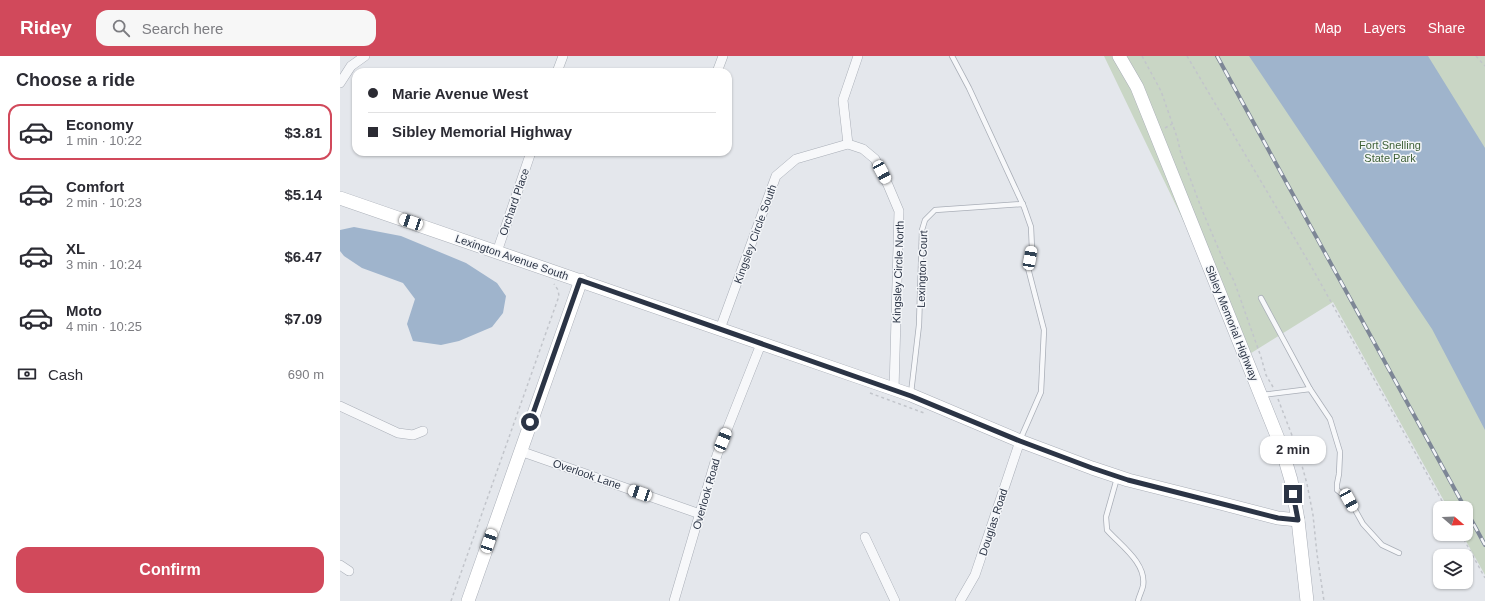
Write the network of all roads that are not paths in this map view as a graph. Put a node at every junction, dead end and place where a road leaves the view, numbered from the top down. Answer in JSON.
{"nodes":[{"id":1,"x":365,"y":56,"type":"edge"},
{"id":2,"x":563,"y":56,"type":"edge"},
{"id":3,"x":723,"y":56,"type":"edge"},
{"id":4,"x":858,"y":56,"type":"edge"},
{"id":5,"x":952,"y":56,"type":"edge"},
{"id":6,"x":1119,"y":56,"type":"edge"},
{"id":7,"x":558,"y":68,"type":"edge"},
{"id":8,"x":718,"y":68,"type":"edge"},
{"id":9,"x":340,"y":83,"type":"edge"},
{"id":10,"x":848,"y":144,"type":"junction"},
{"id":11,"x":529,"y":156,"type":"edge"},
{"id":12,"x":340,"y":198,"type":"edge"},
{"id":13,"x":1022,"y":204,"type":"junction"},
{"id":14,"x":497,"y":252,"type":"junction"},
{"id":15,"x":580,"y":280,"type":"junction"},
{"id":16,"x":1261,"y":298,"type":"dead end"},
{"id":17,"x":720,"y":329,"type":"junction"},
{"id":18,"x":761,"y":344,"type":"junction"},
{"id":19,"x":1310,"y":388,"type":"junction"},
{"id":20,"x":894,"y":390,"type":"junction"},
{"id":21,"x":911,"y":396,"type":"junction"},
{"id":22,"x":1261,"y":396,"type":"junction"},
{"id":23,"x":340,"y":406,"type":"edge"},
{"id":24,"x":423,"y":431,"type":"dead end"},
{"id":25,"x":1020,"y":441,"type":"junction"},
{"id":26,"x":520,"y":451,"type":"junction"},
{"id":27,"x":1118,"y":477,"type":"junction"},
{"id":28,"x":700,"y":514,"type":"junction"},
{"id":29,"x":1298,"y":520,"type":"junction"},
{"id":30,"x":865,"y":537,"type":"dead end"},
{"id":31,"x":1399,"y":553,"type":"dead end"},
{"id":32,"x":340,"y":565,"type":"edge"},
{"id":33,"x":349,"y":570,"type":"dead end"},
{"id":34,"x":468,"y":601,"type":"edge"},
{"id":35,"x":674,"y":601,"type":"edge"},
{"id":36,"x":895,"y":601,"type":"edge"},
{"id":37,"x":960,"y":601,"type":"edge"},
{"id":38,"x":1138,"y":601,"type":"edge"},
{"id":39,"x":1307,"y":601,"type":"edge"}],
"edges":[{"from":1,"to":9,"type":"street"},
{"from":2,"to":7,"type":"street"},
{"from":3,"to":8,"type":"street"},
{"from":4,"to":10,"type":"street"},
{"from":5,"to":13,"type":"lane"},
{"from":6,"to":22,"type":"street","name":"Sibley Memorial Highway"},
{"from":10,"to":17,"type":"street","name":"Kingsley Circle South"},
{"from":10,"to":20,"type":"street","name":"Kingsley Circle North"},
{"from":11,"to":14,"type":"street","name":"Orchard Place"},
{"from":12,"to":14,"type":"street","name":"Lexington Avenue South"},
{"from":13,"to":21,"type":"lane","name":"Lexington Court"},
{"from":13,"to":25,"type":"lane"},
{"from":14,"to":15,"type":"street","name":"Lexington Avenue South"},
{"from":15,"to":17,"type":"street","name":"Lexington Avenue South"},
{"from":15,"to":26,"type":"street"},
{"from":16,"to":19,"type":"lane"},
{"from":17,"to":18,"type":"street","name":"Lexington Avenue South"},
{"from":18,"to":20,"type":"street","name":"Lexington Avenue South"},
{"from":18,"to":28,"type":"street","name":"Overlook Road"},
{"from":19,"to":22,"type":"lane"},
{"from":19,"to":31,"type":"lane"},
{"from":20,"to":21,"type":"street","name":"Lexington Avenue South"},
{"from":21,"to":25,"type":"street","name":"Lexington Avenue South"},
{"from":22,"to":29,"type":"street","name":"Sibley Memorial Highway"},
{"from":23,"to":24,"type":"street"},
{"from":25,"to":27,"type":"street","name":"Lexington Avenue South"},
{"from":25,"to":37,"type":"street","name":"Douglas Road"},
{"from":26,"to":28,"type":"street","name":"Overlook Lane"},
{"from":26,"to":34,"type":"street"},
{"from":27,"to":29,"type":"street","name":"Lexington Avenue South"},
{"from":27,"to":38,"type":"lane"},
{"from":28,"to":35,"type":"street","name":"Overlook Road"},
{"from":29,"to":39,"type":"street","name":"Sibley Memorial Highway"},
{"from":30,"to":36,"type":"street"},
{"from":32,"to":33,"type":"street"}]}
